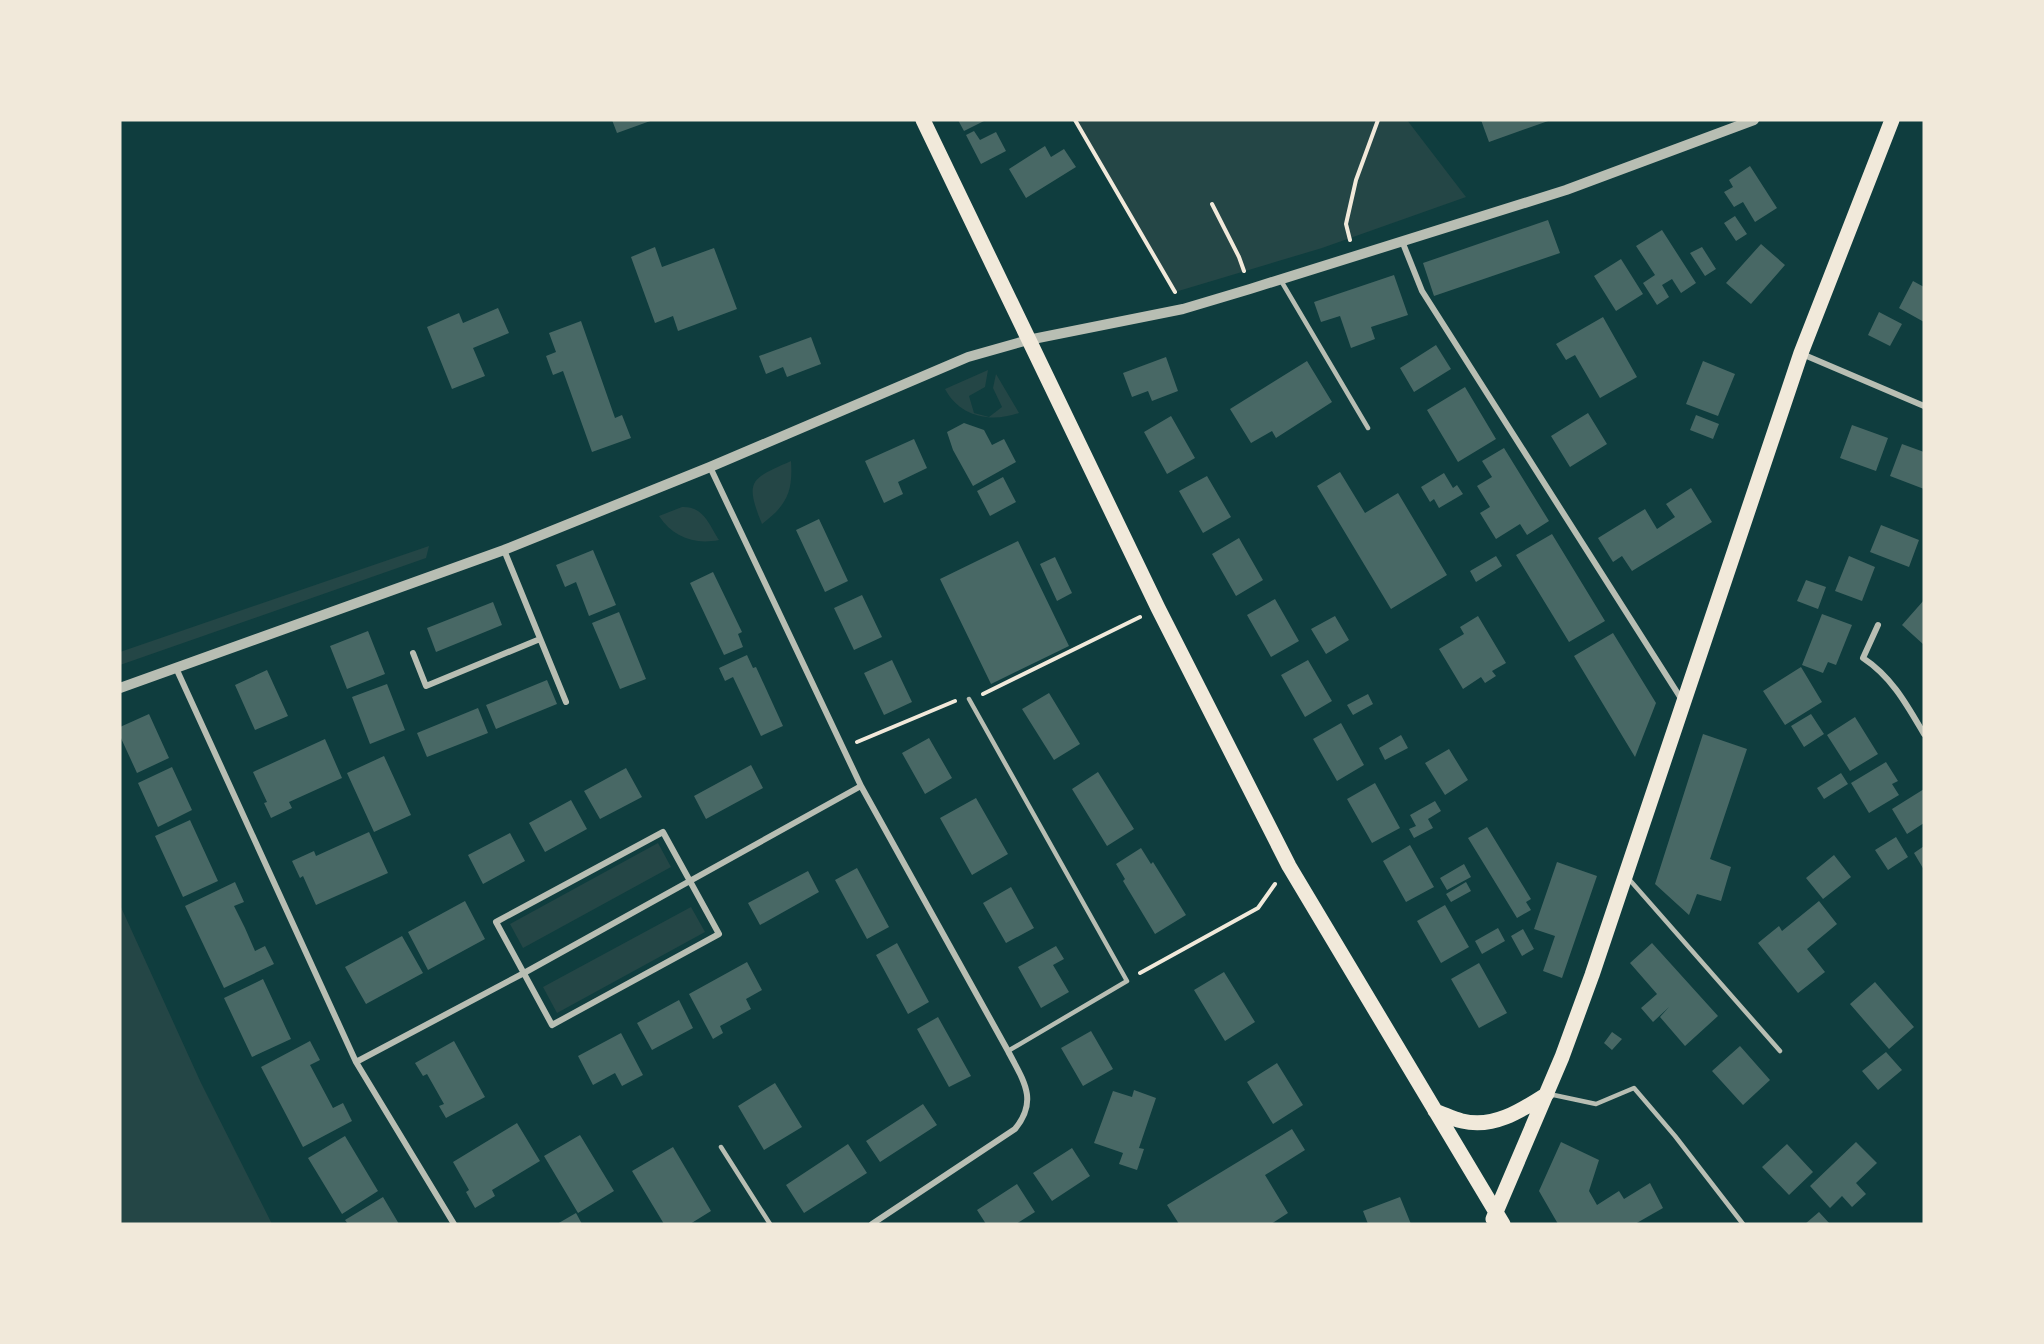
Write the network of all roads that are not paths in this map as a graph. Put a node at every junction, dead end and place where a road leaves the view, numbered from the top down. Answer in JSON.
{"nodes":[{"id":1,"x":923,"y":120,"type":"edge"},
{"id":2,"x":1754,"y":120,"type":"edge"},
{"id":3,"x":1892,"y":120,"type":"edge"},
{"id":4,"x":1401,"y":240,"type":"junction"},
{"id":5,"x":1280,"y":279,"type":"junction"},
{"id":6,"x":1028,"y":340,"type":"junction"},
{"id":7,"x":1801,"y":353,"type":"junction"},
{"id":8,"x":1924,"y":406,"type":"edge"},
{"id":9,"x":1368,"y":428,"type":"dead end"},
{"id":10,"x":710,"y":467,"type":"junction"},
{"id":11,"x":504,"y":550,"type":"junction"},
{"id":12,"x":1878,"y":625,"type":"dead end"},
{"id":13,"x":540,"y":639,"type":"junction"},
{"id":14,"x":414,"y":653,"type":"dead end"},
{"id":15,"x":176,"y":668,"type":"junction"},
{"id":16,"x":120,"y":688,"type":"edge"},
{"id":17,"x":969,"y":699,"type":"road end"},
{"id":18,"x":566,"y":702,"type":"dead end"},
{"id":19,"x":1685,"y":703,"type":"junction"},
{"id":20,"x":1924,"y":734,"type":"edge"},
{"id":21,"x":861,"y":786,"type":"junction"},
{"id":22,"x":1626,"y":876,"type":"junction"},
{"id":23,"x":690,"y":882,"type":"junction"},
{"id":24,"x":524,"y":973,"type":"junction"},
{"id":25,"x":1780,"y":1051,"type":"dead end"},
{"id":26,"x":1008,"y":1052,"type":"junction"},
{"id":27,"x":356,"y":1062,"type":"junction"},
{"id":28,"x":1547,"y":1094,"type":"junction"},
{"id":29,"x":1435,"y":1111,"type":"junction"},
{"id":30,"x":721,"y":1147,"type":"dead end"},
{"id":31,"x":1497,"y":1220,"type":"edge"},
{"id":32,"x":454,"y":1224,"type":"edge"},
{"id":33,"x":770,"y":1224,"type":"edge"},
{"id":34,"x":872,"y":1224,"type":"edge"},
{"id":35,"x":1743,"y":1224,"type":"edge"}],
"edges":[{"from":1,"to":6,"type":"main road"},
{"from":2,"to":4,"type":"street"},
{"from":3,"to":7,"type":"main road"},
{"from":4,"to":5,"type":"street"},
{"from":4,"to":19,"type":"street"},
{"from":5,"to":6,"type":"street"},
{"from":5,"to":9,"type":"lane"},
{"from":6,"to":10,"type":"street"},
{"from":6,"to":29,"type":"main road"},
{"from":7,"to":8,"type":"street"},
{"from":7,"to":19,"type":"main road"},
{"from":10,"to":11,"type":"street"},
{"from":10,"to":21,"type":"street"},
{"from":11,"to":13,"type":"street"},
{"from":11,"to":15,"type":"street"},
{"from":12,"to":20,"type":"street"},
{"from":13,"to":14,"type":"street"},
{"from":13,"to":18,"type":"street"},
{"from":15,"to":16,"type":"street"},
{"from":15,"to":27,"type":"street"},
{"from":17,"to":26,"type":"lane"},
{"from":19,"to":22,"type":"main road"},
{"from":21,"to":23,"type":"street"},
{"from":21,"to":26,"type":"street"},
{"from":22,"to":25,"type":"lane"},
{"from":22,"to":28,"type":"main road"},
{"from":23,"to":24,"type":"street"},
{"from":23,"to":24,"type":"street"},
{"from":23,"to":24,"type":"street"},
{"from":24,"to":27,"type":"street"},
{"from":26,"to":34,"type":"street"},
{"from":27,"to":32,"type":"street"},
{"from":28,"to":29,"type":"main road"},
{"from":28,"to":31,"type":"main road"},
{"from":28,"to":35,"type":"lane"},
{"from":29,"to":31,"type":"main road"},
{"from":30,"to":33,"type":"lane"}]}
